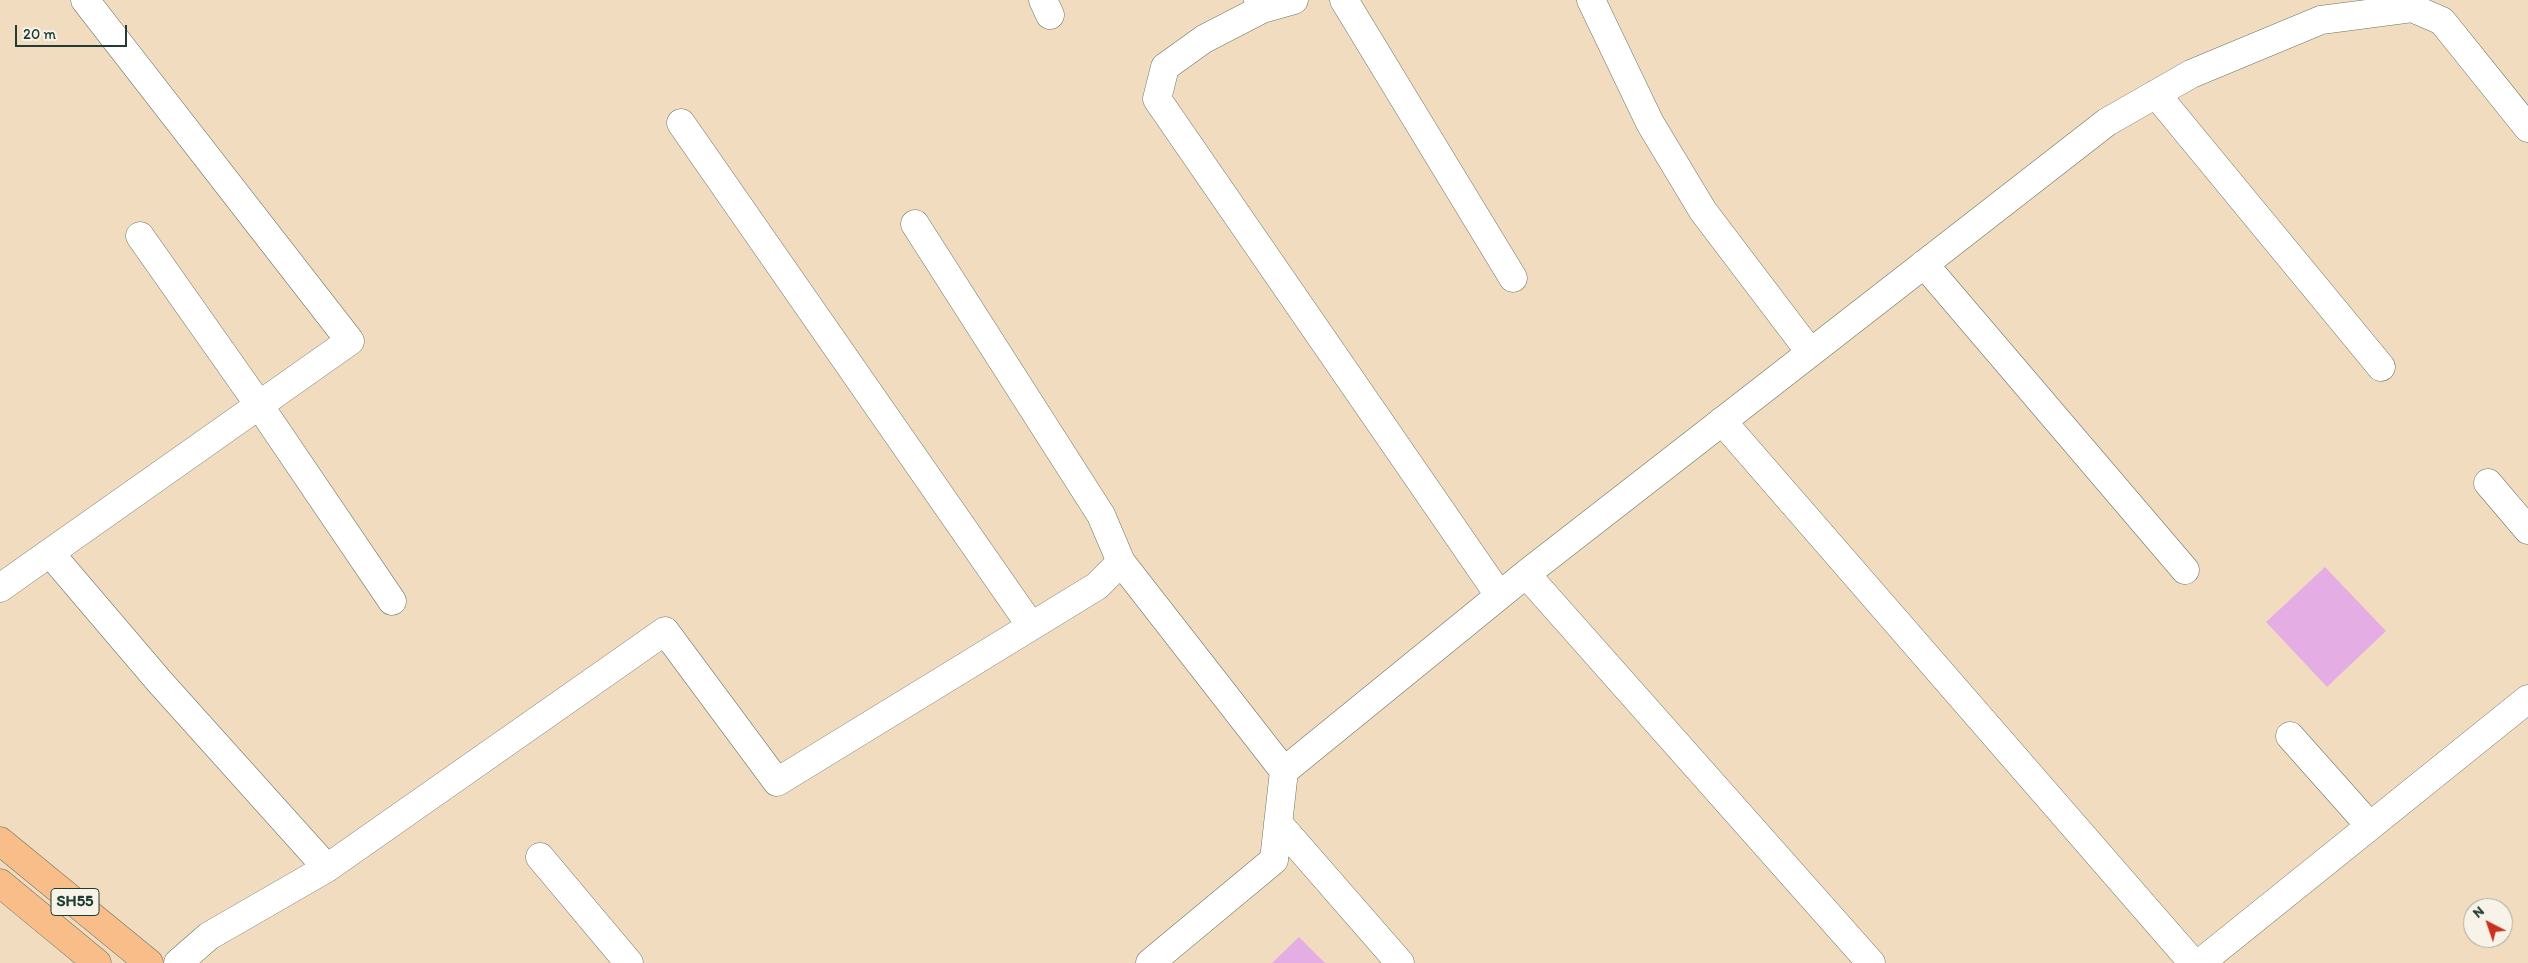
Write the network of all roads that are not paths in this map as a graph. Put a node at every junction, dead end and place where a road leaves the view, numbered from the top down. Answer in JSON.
{"nodes":[{"id":1,"x":84,"y":0,"type":"edge"},
{"id":2,"x":1294,"y":0,"type":"edge"},
{"id":3,"x":1344,"y":0,"type":"edge"},
{"id":4,"x":1591,"y":0,"type":"edge"},
{"id":5,"x":1260,"y":5,"type":"edge"},
{"id":6,"x":2156,"y":94,"type":"junction"},
{"id":7,"x":681,"y":123,"type":"dead end"},
{"id":8,"x":2528,"y":128,"type":"edge"},
{"id":9,"x":915,"y":224,"type":"dead end"},
{"id":10,"x":140,"y":236,"type":"dead end"},
{"id":11,"x":1924,"y":264,"type":"junction"},
{"id":12,"x":1513,"y":278,"type":"dead end"},
{"id":13,"x":1810,"y":352,"type":"junction"},
{"id":14,"x":2381,"y":367,"type":"dead end"},
{"id":15,"x":259,"y":405,"type":"junction"},
{"id":16,"x":1722,"y":421,"type":"junction"},
{"id":17,"x":2488,"y":483,"type":"dead end"},
{"id":18,"x":2528,"y":530,"type":"edge"},
{"id":19,"x":50,"y":553,"type":"junction"},
{"id":20,"x":1121,"y":562,"type":"junction"},
{"id":21,"x":2185,"y":570,"type":"dead end"},
{"id":22,"x":1526,"y":574,"type":"junction"},
{"id":23,"x":0,"y":588,"type":"edge"},
{"id":24,"x":1499,"y":595,"type":"junction"},
{"id":25,"x":392,"y":601,"type":"dead end"},
{"id":26,"x":1031,"y":626,"type":"junction"},
{"id":27,"x":2528,"y":699,"type":"edge"},
{"id":28,"x":2290,"y":736,"type":"dead end"},
{"id":29,"x":1284,"y":772,"type":"junction"},
{"id":30,"x":1278,"y":823,"type":"junction"},
{"id":31,"x":2370,"y":826,"type":"junction"},
{"id":32,"x":0,"y":841,"type":"edge"},
{"id":33,"x":540,"y":857,"type":"dead end"},
{"id":34,"x":327,"y":868,"type":"junction"},
{"id":35,"x":0,"y":883,"type":"edge"},
{"id":36,"x":97,"y":963,"type":"edge"},
{"id":37,"x":149,"y":963,"type":"edge"},
{"id":38,"x":178,"y":963,"type":"edge"},
{"id":39,"x":629,"y":963,"type":"edge"},
{"id":40,"x":1150,"y":963,"type":"edge"},
{"id":41,"x":1400,"y":963,"type":"edge"},
{"id":42,"x":1871,"y":963,"type":"edge"},
{"id":43,"x":2193,"y":963,"type":"edge"},
{"id":44,"x":2200,"y":963,"type":"edge"}],
"edges":[{"from":1,"to":15,"type":"street"},
{"from":2,"to":5,"type":"street"},
{"from":3,"to":12,"type":"street"},
{"from":4,"to":13,"type":"street"},
{"from":5,"to":24,"type":"street"},
{"from":6,"to":8,"type":"street"},
{"from":6,"to":11,"type":"street"},
{"from":6,"to":14,"type":"street"},
{"from":7,"to":26,"type":"street"},
{"from":9,"to":20,"type":"street"},
{"from":10,"to":15,"type":"street"},
{"from":11,"to":13,"type":"street"},
{"from":11,"to":21,"type":"street"},
{"from":13,"to":16,"type":"street"},
{"from":15,"to":19,"type":"street"},
{"from":15,"to":25,"type":"street"},
{"from":16,"to":22,"type":"street"},
{"from":16,"to":43,"type":"street"},
{"from":17,"to":18,"type":"street"},
{"from":19,"to":23,"type":"street"},
{"from":19,"to":34,"type":"street"},
{"from":20,"to":26,"type":"street"},
{"from":20,"to":29,"type":"street"},
{"from":22,"to":24,"type":"street"},
{"from":22,"to":42,"type":"street"},
{"from":24,"to":29,"type":"street"},
{"from":26,"to":34,"type":"street"},
{"from":27,"to":31,"type":"street"},
{"from":28,"to":31,"type":"street"},
{"from":29,"to":30,"type":"street"},
{"from":30,"to":40,"type":"street"},
{"from":30,"to":41,"type":"street"},
{"from":31,"to":44,"type":"street"},
{"from":32,"to":37,"type":"main road","number":"SH55"},
{"from":33,"to":39,"type":"street"},
{"from":34,"to":38,"type":"street"},
{"from":35,"to":36,"type":"main road","number":"SH55"}]}
